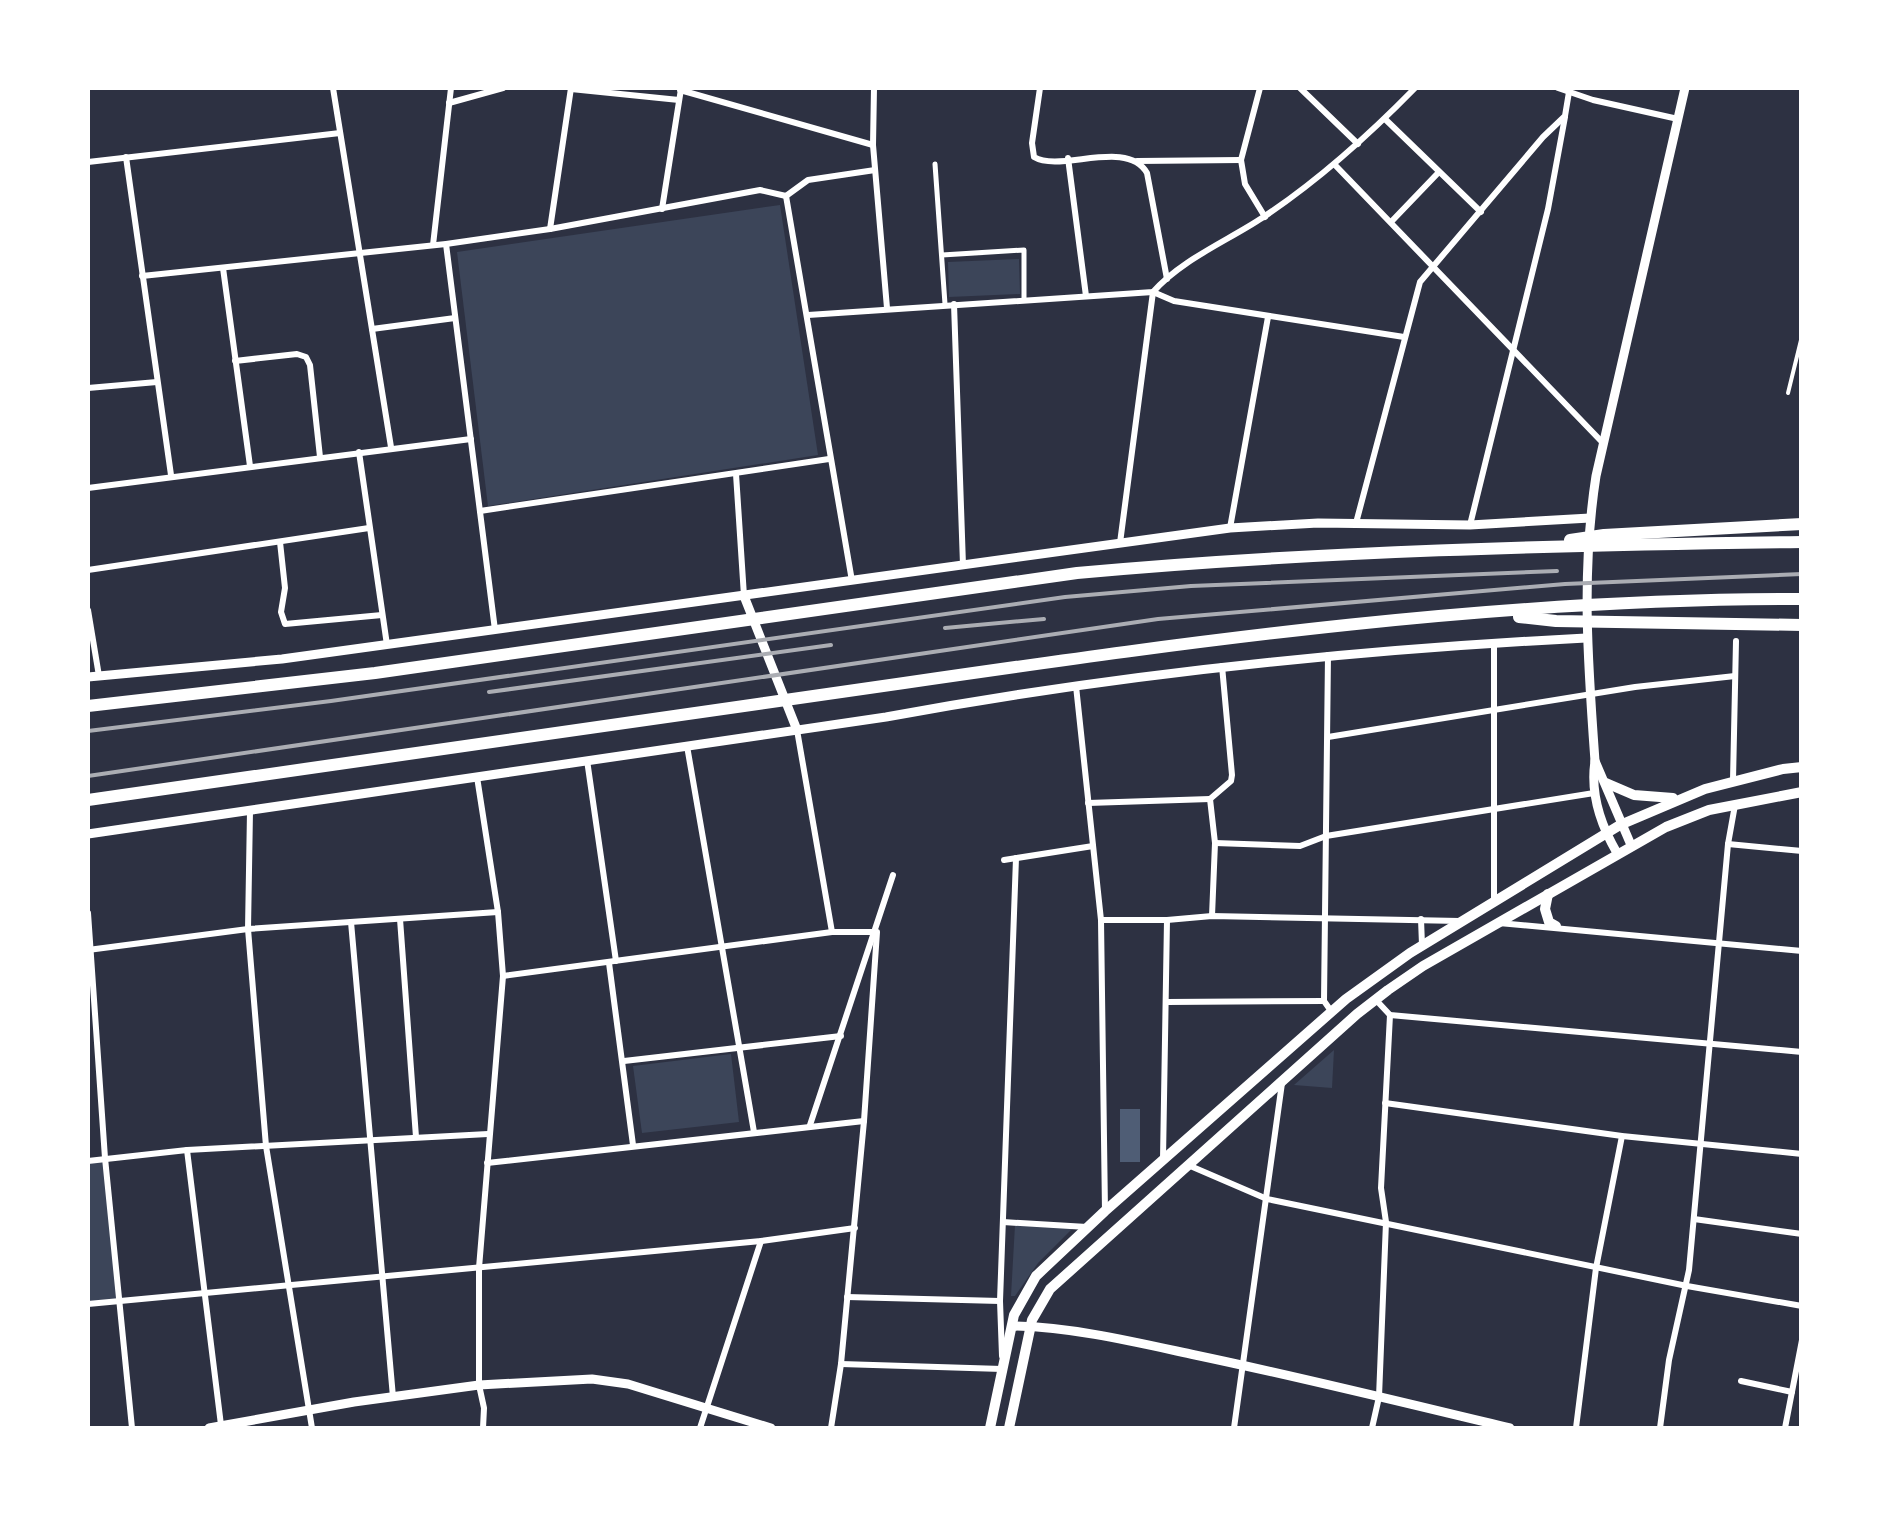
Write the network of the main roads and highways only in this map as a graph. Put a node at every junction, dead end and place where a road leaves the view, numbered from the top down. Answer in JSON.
{"nodes":[{"id":1,"x":1802,"y":524,"type":"edge"},
{"id":2,"x":1802,"y":542,"type":"edge"},
{"id":3,"x":1511,"y":550,"type":"junction"},
{"id":4,"x":1802,"y":600,"type":"edge"},
{"id":5,"x":1480,"y":613,"type":"junction"},
{"id":6,"x":1802,"y":625,"type":"edge"},
{"id":7,"x":88,"y":706,"type":"edge"},
{"id":8,"x":1802,"y":768,"type":"edge"},
{"id":9,"x":1606,"y":783,"type":"road end"},
{"id":10,"x":1802,"y":792,"type":"edge"},
{"id":11,"x":1680,"y":798,"type":"junction"},
{"id":12,"x":88,"y":800,"type":"edge"},
{"id":13,"x":1548,"y":894,"type":"junction"},
{"id":14,"x":1556,"y":926,"type":"road end"},
{"id":15,"x":990,"y":1428,"type":"edge"},
{"id":16,"x":1009,"y":1428,"type":"edge"}],
"edges":[{"from":1,"to":3,"type":"highway"},
{"from":2,"to":3,"type":"highway"},
{"from":3,"to":7,"type":"highway"},
{"from":4,"to":5,"type":"highway"},
{"from":5,"to":6,"type":"highway"},
{"from":5,"to":12,"type":"highway"},
{"from":8,"to":11,"type":"main road"},
{"from":9,"to":11,"type":"main road"},
{"from":10,"to":13,"type":"main road"},
{"from":11,"to":15,"type":"main road"},
{"from":13,"to":14,"type":"main road"},
{"from":13,"to":16,"type":"main road"}]}
